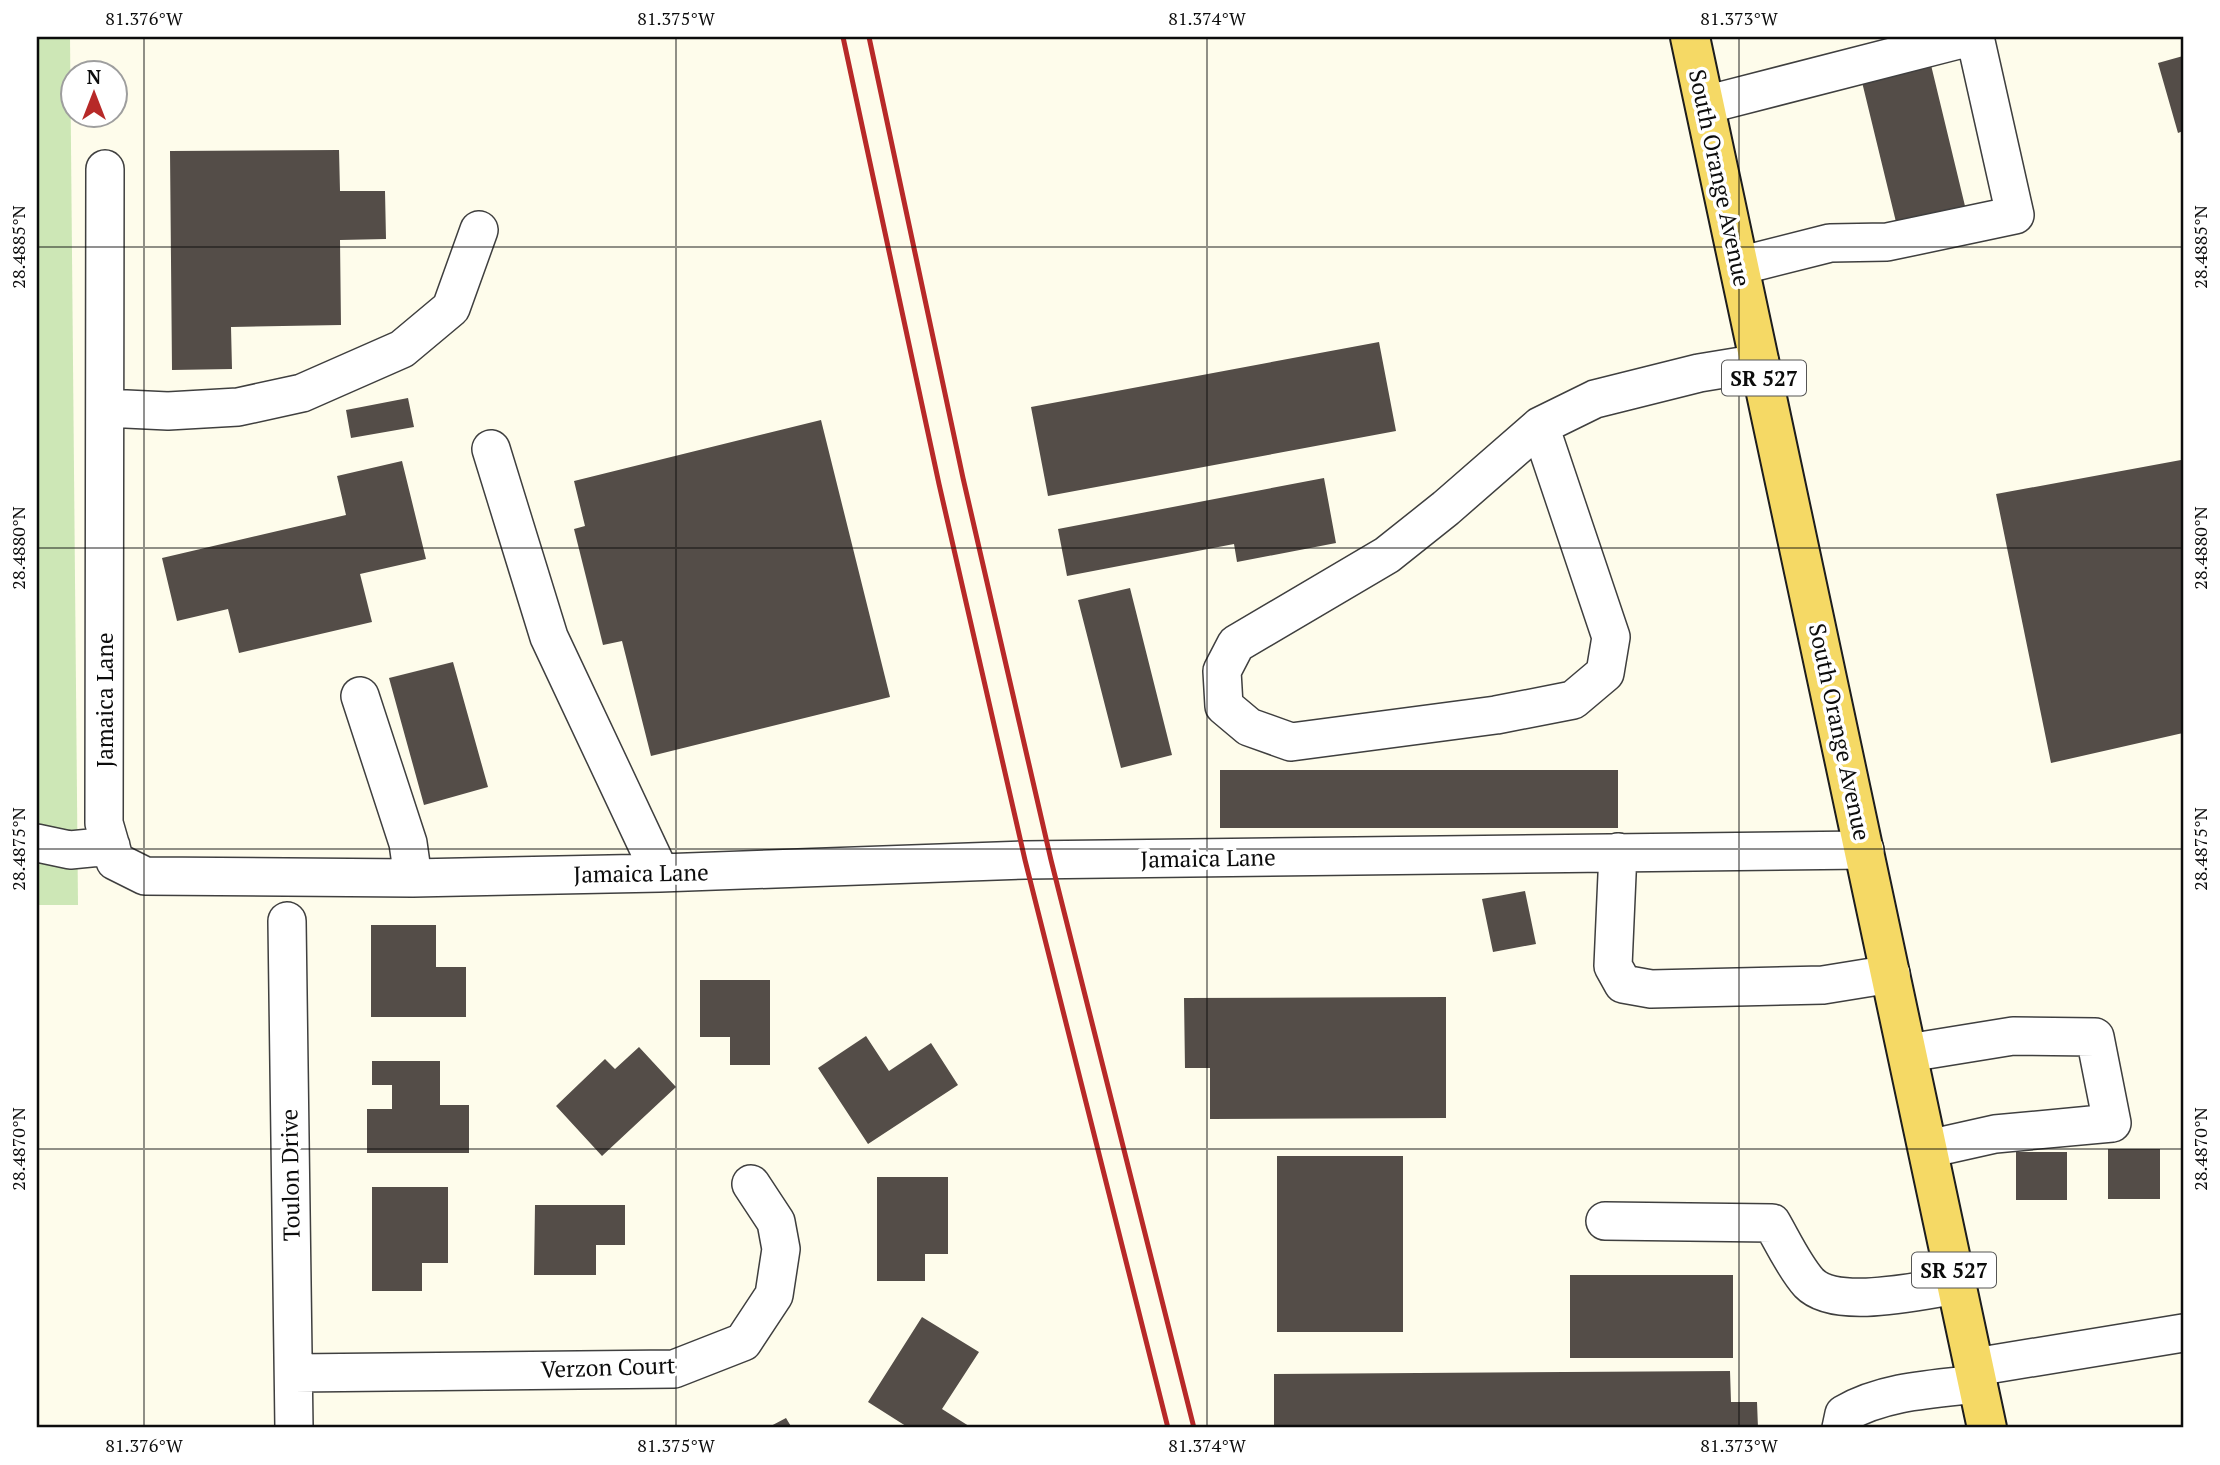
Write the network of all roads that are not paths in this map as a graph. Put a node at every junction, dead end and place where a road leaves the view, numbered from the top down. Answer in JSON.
{"nodes":[{"id":1,"x":1690,"y":37,"type":"edge"},
{"id":2,"x":1970,"y":37,"type":"edge"},
{"id":3,"x":1976,"y":37,"type":"edge"},
{"id":4,"x":1705,"y":104,"type":"junction"},
{"id":5,"x":105,"y":169,"type":"dead end"},
{"id":6,"x":479,"y":230,"type":"dead end"},
{"id":7,"x":1739,"y":266,"type":"junction"},
{"id":8,"x":1760,"y":363,"type":"junction"},
{"id":9,"x":105,"y":408,"type":"junction"},
{"id":10,"x":1540,"y":426,"type":"junction"},
{"id":11,"x":491,"y":449,"type":"dead end"},
{"id":12,"x":360,"y":696,"type":"dead end"},
{"id":13,"x":37,"y":843,"type":"edge"},
{"id":14,"x":111,"y":846,"type":"junction"},
{"id":15,"x":1865,"y":850,"type":"junction"},
{"id":16,"x":1618,"y":852,"type":"junction"},
{"id":17,"x":660,"y":873,"type":"junction"},
{"id":18,"x":413,"y":878,"type":"junction"},
{"id":19,"x":287,"y":921,"type":"dead end"},
{"id":20,"x":1891,"y":974,"type":"junction"},
{"id":21,"x":1908,"y":1053,"type":"junction"},
{"id":22,"x":1928,"y":1149,"type":"junction"},
{"id":23,"x":751,"y":1184,"type":"dead end"},
{"id":24,"x":1605,"y":1221,"type":"dead end"},
{"id":25,"x":1957,"y":1285,"type":"junction"},
{"id":26,"x":2183,"y":1333,"type":"edge"},
{"id":27,"x":293,"y":1373,"type":"junction"},
{"id":28,"x":1976,"y":1375,"type":"junction"},
{"id":29,"x":294,"y":1428,"type":"edge"},
{"id":30,"x":1841,"y":1428,"type":"edge"},
{"id":31,"x":1987,"y":1428,"type":"edge"}],
"edges":[{"from":1,"to":4,"type":"main road","name":"South Orange Avenue","number":"SR 527"},
{"from":2,"to":4,"type":"street"},
{"from":3,"to":7,"type":"street"},
{"from":4,"to":7,"type":"main road","name":"South Orange Avenue","number":"SR 527"},
{"from":5,"to":9,"type":"street","name":"Jamaica Lane"},
{"from":6,"to":9,"type":"street"},
{"from":7,"to":8,"type":"main road","name":"South Orange Avenue","number":"SR 527"},
{"from":8,"to":10,"type":"street"},
{"from":8,"to":15,"type":"main road","name":"South Orange Avenue","number":"SR 527"},
{"from":9,"to":14,"type":"street","name":"Jamaica Lane"},
{"from":10,"to":10,"type":"street"},
{"from":11,"to":17,"type":"street"},
{"from":12,"to":18,"type":"street"},
{"from":13,"to":14,"type":"street"},
{"from":14,"to":18,"type":"street","name":"Jamaica Lane"},
{"from":15,"to":16,"type":"street","name":"Jamaica Lane"},
{"from":15,"to":20,"type":"main road","name":"South Orange Avenue","number":"SR 527"},
{"from":16,"to":17,"type":"street","name":"Jamaica Lane"},
{"from":16,"to":20,"type":"street"},
{"from":17,"to":18,"type":"street","name":"Jamaica Lane"},
{"from":19,"to":27,"type":"street","name":"Toulon Drive"},
{"from":20,"to":21,"type":"main road","name":"South Orange Avenue","number":"SR 527"},
{"from":21,"to":22,"type":"main road","name":"South Orange Avenue","number":"SR 527"},
{"from":21,"to":22,"type":"street"},
{"from":22,"to":25,"type":"main road","name":"South Orange Avenue","number":"SR 527"},
{"from":23,"to":27,"type":"street","name":"Verzon Court"},
{"from":24,"to":25,"type":"street"},
{"from":25,"to":28,"type":"main road","name":"South Orange Avenue","number":"SR 527"},
{"from":26,"to":28,"type":"street"},
{"from":27,"to":29,"type":"street","name":"Toulon Drive"},
{"from":28,"to":30,"type":"street"},
{"from":28,"to":31,"type":"main road","name":"South Orange Avenue","number":"SR 527"}]}
